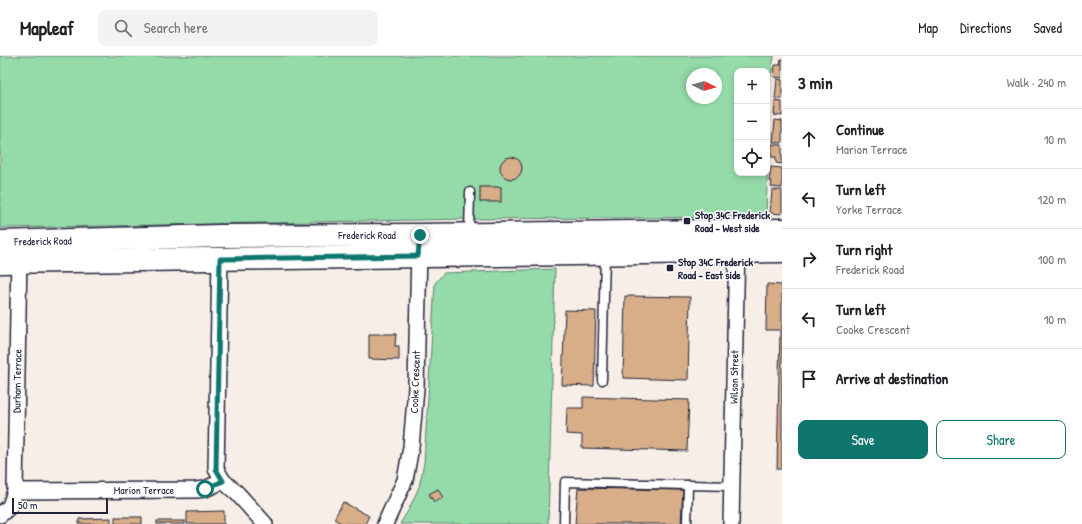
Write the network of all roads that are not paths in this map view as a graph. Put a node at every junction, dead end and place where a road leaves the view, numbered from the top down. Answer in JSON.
{"nodes":[{"id":1,"x":470,"y":192,"type":"dead end"},
{"id":2,"x":737,"y":230,"type":"junction"},
{"id":3,"x":782,"y":230,"type":"edge"},
{"id":4,"x":469,"y":235,"type":"junction"},
{"id":5,"x":419,"y":246,"type":"junction"},
{"id":6,"x":782,"y":251,"type":"edge"},
{"id":7,"x":10,"y":252,"type":"edge"},
{"id":8,"x":737,"y":252,"type":"junction"},
{"id":9,"x":605,"y":254,"type":"junction"},
{"id":10,"x":220,"y":259,"type":"junction"},
{"id":11,"x":602,"y":380,"type":"dead end"},
{"id":12,"x":223,"y":481,"type":"junction"},
{"id":13,"x":688,"y":485,"type":"junction"},
{"id":14,"x":732,"y":486,"type":"junction"},
{"id":15,"x":15,"y":491,"type":"junction"},
{"id":16,"x":0,"y":515,"type":"edge"},
{"id":17,"x":265,"y":524,"type":"edge"},
{"id":18,"x":385,"y":524,"type":"edge"},
{"id":19,"x":564,"y":524,"type":"edge"},
{"id":20,"x":687,"y":524,"type":"edge"},
{"id":21,"x":731,"y":524,"type":"edge"}],
"edges":[{"from":1,"to":4,"type":"lane"},
{"from":2,"to":3,"type":"main road","name":"Frederick Road"},
{"from":2,"to":4,"type":"main road","name":"Frederick Road"},
{"from":2,"to":8,"type":"street","name":"Wilson Street"},
{"from":4,"to":5,"type":"main road","name":"Frederick Road"},
{"from":5,"to":7,"type":"main road","name":"Frederick Road"},
{"from":5,"to":9,"type":"main road","name":"Frederick Road"},
{"from":5,"to":10,"type":"main road","name":"Frederick Road"},
{"from":5,"to":18,"type":"street","name":"Cooke Crescent"},
{"from":6,"to":8,"type":"main road","name":"Frederick Road"},
{"from":7,"to":10,"type":"main road","name":"Frederick Road"},
{"from":7,"to":15,"type":"street","name":"Durham Terrace"},
{"from":8,"to":9,"type":"main road","name":"Frederick Road"},
{"from":8,"to":14,"type":"street","name":"Wilson Street"},
{"from":9,"to":11,"type":"lane"},
{"from":10,"to":12,"type":"street"},
{"from":12,"to":15,"type":"street","name":"Marion Terrace"},
{"from":12,"to":17,"type":"street"},
{"from":13,"to":14,"type":"lane"},
{"from":13,"to":19,"type":"lane"},
{"from":13,"to":20,"type":"lane"},
{"from":14,"to":21,"type":"street","name":"Wilson Street"},
{"from":15,"to":16,"type":"street","name":"Durham Terrace"}]}
